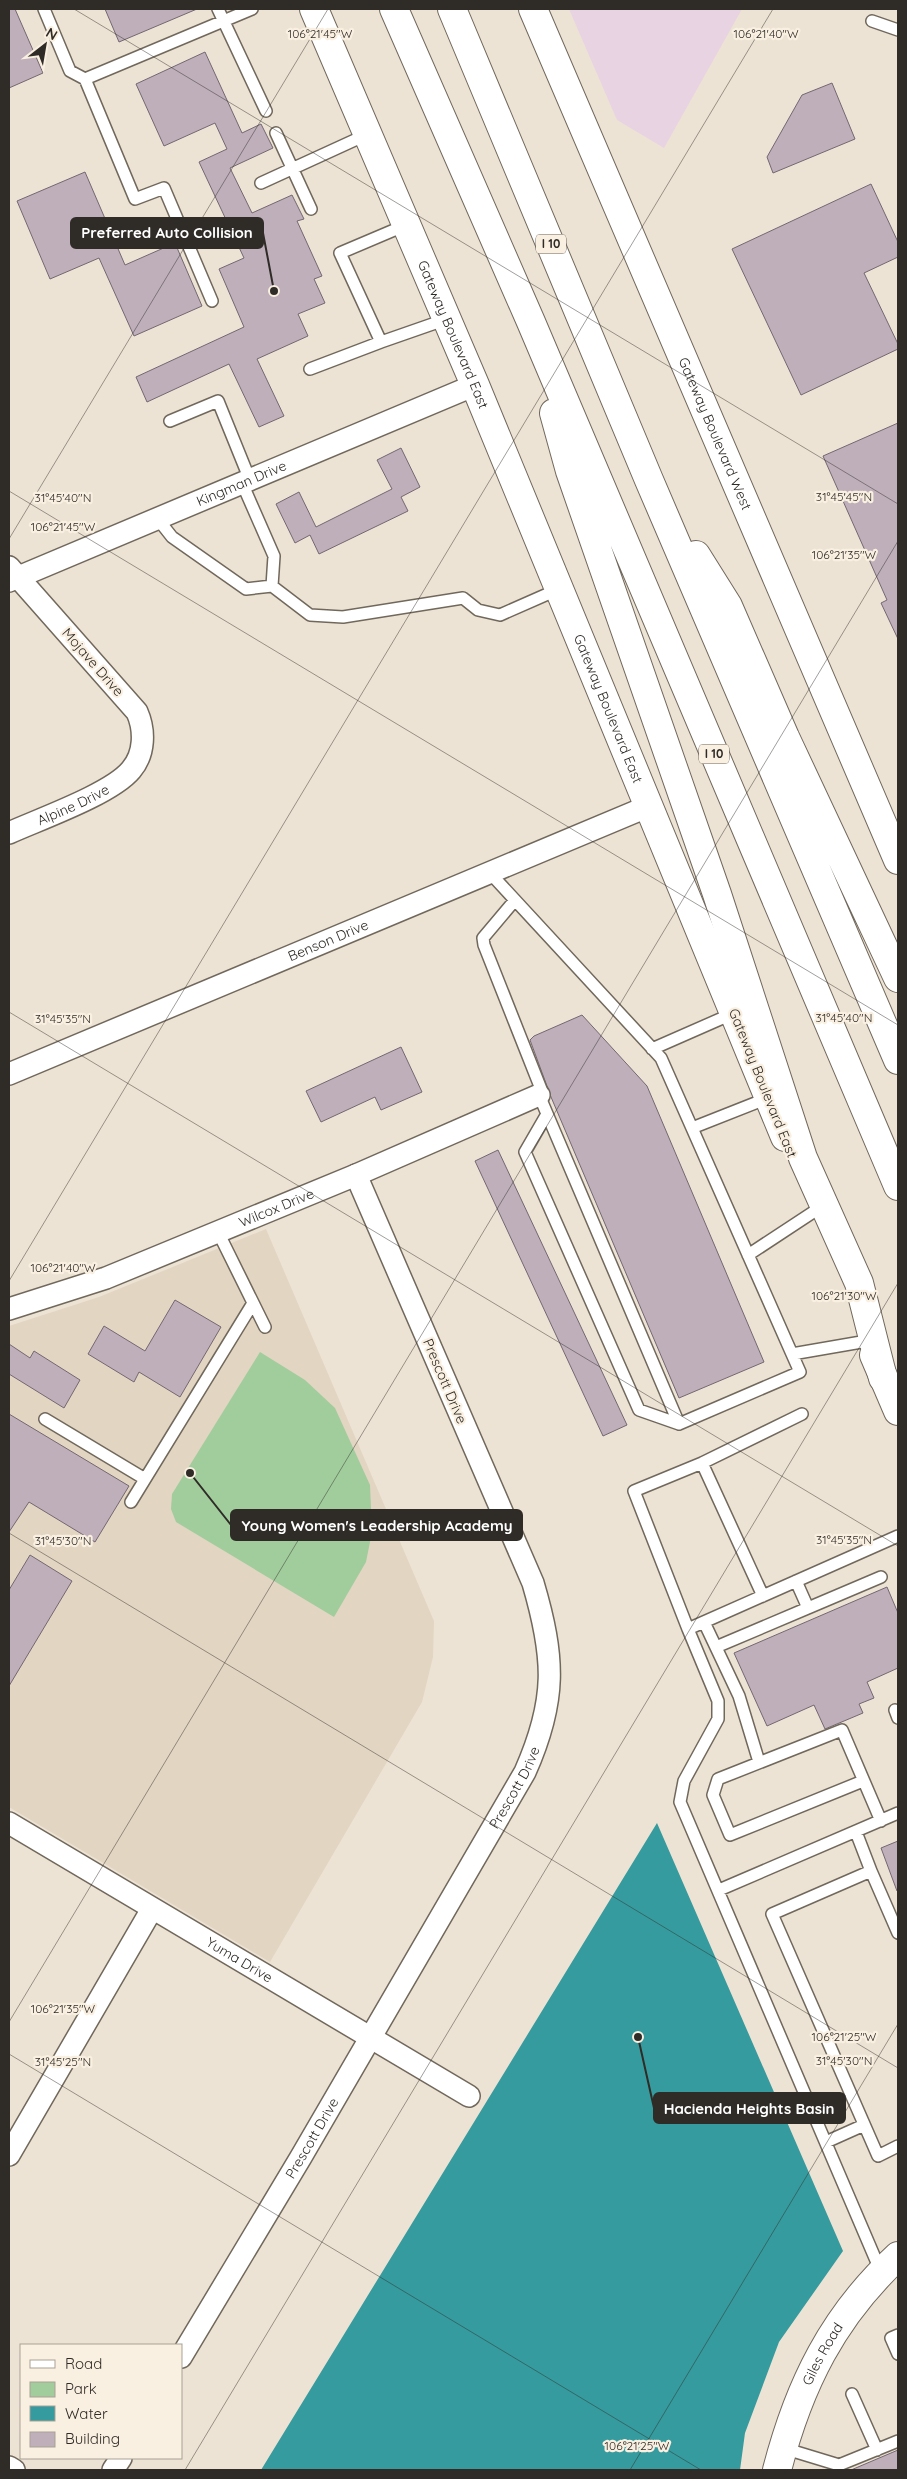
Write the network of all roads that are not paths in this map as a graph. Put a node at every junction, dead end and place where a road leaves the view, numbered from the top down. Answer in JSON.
{"nodes":[{"id":1,"x":44,"y":9,"type":"edge"},
{"id":2,"x":218,"y":9,"type":"edge"},
{"id":3,"x":252,"y":9,"type":"edge"},
{"id":4,"x":314,"y":9,"type":"edge"},
{"id":5,"x":394,"y":9,"type":"edge"},
{"id":6,"x":452,"y":9,"type":"edge"},
{"id":7,"x":533,"y":9,"type":"edge"},
{"id":8,"x":223,"y":21,"type":"junction"},
{"id":9,"x":872,"y":22,"type":"dead end"},
{"id":10,"x":898,"y":30,"type":"edge"},
{"id":11,"x":85,"y":79,"type":"junction"},
{"id":12,"x":266,"y":111,"type":"dead end"},
{"id":13,"x":276,"y":133,"type":"dead end"},
{"id":14,"x":368,"y":134,"type":"junction"},
{"id":15,"x":292,"y":169,"type":"junction"},
{"id":16,"x":260,"y":183,"type":"dead end"},
{"id":17,"x":311,"y":209,"type":"dead end"},
{"id":18,"x":406,"y":225,"type":"junction"},
{"id":19,"x":212,"y":301,"type":"dead end"},
{"id":20,"x":446,"y":320,"type":"junction"},
{"id":21,"x":531,"y":322,"type":"junction"},
{"id":22,"x":381,"y":342,"type":"junction"},
{"id":23,"x":310,"y":369,"type":"dead end"},
{"id":24,"x":474,"y":386,"type":"junction"},
{"id":25,"x":170,"y":421,"type":"dead end"},
{"id":26,"x":649,"y":480,"type":"junction"},
{"id":27,"x":246,"y":481,"type":"junction"},
{"id":28,"x":157,"y":518,"type":"junction"},
{"id":29,"x":12,"y":575,"type":"edge"},
{"id":30,"x":272,"y":586,"type":"junction"},
{"id":31,"x":559,"y":589,"type":"junction"},
{"id":32,"x":133,"y":769,"type":"joint"},
{"id":33,"x":649,"y":806,"type":"junction"},
{"id":34,"x":9,"y":833,"type":"edge"},
{"id":35,"x":898,"y":860,"type":"edge"},
{"id":36,"x":490,"y":873,"type":"junction"},
{"id":37,"x":515,"y":900,"type":"junction"},
{"id":38,"x":898,"y":978,"type":"edge"},
{"id":39,"x":734,"y":1012,"type":"junction"},
{"id":40,"x":652,"y":1048,"type":"junction"},
{"id":41,"x":898,"y":1060,"type":"edge"},
{"id":42,"x":9,"y":1074,"type":"edge"},
{"id":43,"x":768,"y":1098,"type":"junction"},
{"id":44,"x":543,"y":1104,"type":"junction"},
{"id":45,"x":692,"y":1128,"type":"junction"},
{"id":46,"x":356,"y":1175,"type":"junction"},
{"id":47,"x":898,"y":1186,"type":"edge"},
{"id":48,"x":819,"y":1207,"type":"junction"},
{"id":49,"x":218,"y":1232,"type":"junction"},
{"id":50,"x":748,"y":1255,"type":"junction"},
{"id":51,"x":253,"y":1303,"type":"junction"},
{"id":52,"x":9,"y":1309,"type":"edge"},
{"id":53,"x":265,"y":1327,"type":"dead end"},
{"id":54,"x":870,"y":1340,"type":"junction"},
{"id":55,"x":792,"y":1354,"type":"junction"},
{"id":56,"x":898,"y":1411,"type":"edge"},
{"id":57,"x":802,"y":1414,"type":"dead end"},
{"id":58,"x":45,"y":1419,"type":"dead end"},
{"id":59,"x":678,"y":1424,"type":"junction"},
{"id":60,"x":702,"y":1463,"type":"junction"},
{"id":61,"x":145,"y":1480,"type":"junction"},
{"id":62,"x":132,"y":1502,"type":"dead end"},
{"id":63,"x":898,"y":1536,"type":"edge"},
{"id":64,"x":881,"y":1577,"type":"dead end"},
{"id":65,"x":796,"y":1581,"type":"junction"},
{"id":66,"x":763,"y":1596,"type":"junction"},
{"id":67,"x":808,"y":1608,"type":"junction"},
{"id":68,"x":704,"y":1622,"type":"junction"},
{"id":69,"x":688,"y":1629,"type":"junction"},
{"id":70,"x":716,"y":1647,"type":"junction"},
{"id":71,"x":759,"y":1762,"type":"junction"},
{"id":72,"x":863,"y":1781,"type":"junction"},
{"id":73,"x":898,"y":1813,"type":"edge"},
{"id":74,"x":881,"y":1821,"type":"junction"},
{"id":75,"x":9,"y":1823,"type":"edge"},
{"id":76,"x":856,"y":1832,"type":"junction"},
{"id":77,"x":871,"y":1871,"type":"junction"},
{"id":78,"x":719,"y":1890,"type":"junction"},
{"id":79,"x":152,"y":1909,"type":"junction"},
{"id":80,"x":898,"y":1933,"type":"edge"},
{"id":81,"x":370,"y":2037,"type":"junction"},
{"id":82,"x":469,"y":2096,"type":"dead end"},
{"id":83,"x":864,"y":2125,"type":"junction"},
{"id":84,"x":826,"y":2142,"type":"junction"},
{"id":85,"x":898,"y":2146,"type":"edge"},
{"id":86,"x":9,"y":2155,"type":"edge"},
{"id":87,"x":890,"y":2264,"type":"edge"},
{"id":88,"x":898,"y":2335,"type":"edge"},
{"id":89,"x":898,"y":2354,"type":"edge"},
{"id":90,"x":182,"y":2355,"type":"edge"},
{"id":91,"x":852,"y":2394,"type":"dead end"},
{"id":92,"x":898,"y":2441,"type":"edge"},
{"id":93,"x":877,"y":2450,"type":"junction"},
{"id":94,"x":120,"y":2459,"type":"edge"},
{"id":95,"x":780,"y":2459,"type":"edge"},
{"id":96,"x":9,"y":2467,"type":"edge"},
{"id":97,"x":837,"y":2468,"type":"edge"},
{"id":98,"x":14,"y":2470,"type":"edge"},
{"id":99,"x":113,"y":2470,"type":"edge"}],
"edges":[{"from":1,"to":11,"type":"lane"},
{"from":2,"to":8,"type":"lane"},
{"from":3,"to":8,"type":"lane"},
{"from":4,"to":14,"type":"main road","name":"Gateway Boulevard East"},
{"from":5,"to":21,"type":"main road","number":"I 10"},
{"from":6,"to":26,"type":"main road","number":"I 10"},
{"from":7,"to":35,"type":"main road","name":"Gateway Boulevard West"},
{"from":8,"to":11,"type":"lane"},
{"from":8,"to":12,"type":"lane"},
{"from":9,"to":10,"type":"lane"},
{"from":11,"to":19,"type":"lane"},
{"from":13,"to":15,"type":"lane"},
{"from":14,"to":15,"type":"lane"},
{"from":14,"to":18,"type":"main road","name":"Gateway Boulevard East"},
{"from":15,"to":16,"type":"lane"},
{"from":15,"to":17,"type":"lane"},
{"from":18,"to":20,"type":"main road","name":"Gateway Boulevard East"},
{"from":18,"to":22,"type":"lane"},
{"from":20,"to":22,"type":"lane"},
{"from":20,"to":24,"type":"main road","name":"Gateway Boulevard East"},
{"from":21,"to":47,"type":"main road","number":"I 10"},
{"from":21,"to":48,"type":"main road"},
{"from":22,"to":23,"type":"lane"},
{"from":24,"to":27,"type":"street","name":"Kingman Drive"},
{"from":24,"to":31,"type":"main road","name":"Gateway Boulevard East"},
{"from":25,"to":27,"type":"lane"},
{"from":26,"to":38,"type":"main road"},
{"from":26,"to":41,"type":"main road","number":"I 10"},
{"from":27,"to":28,"type":"street","name":"Kingman Drive"},
{"from":27,"to":30,"type":"lane"},
{"from":28,"to":29,"type":"street","name":"Kingman Drive"},
{"from":28,"to":30,"type":"lane"},
{"from":29,"to":32,"type":"street","name":"Mojave Drive"},
{"from":30,"to":31,"type":"lane"},
{"from":31,"to":33,"type":"main road","name":"Gateway Boulevard East"},
{"from":32,"to":34,"type":"street","name":"Alpine Drive"},
{"from":33,"to":36,"type":"street","name":"Benson Drive"},
{"from":33,"to":39,"type":"main road","name":"Gateway Boulevard East"},
{"from":36,"to":37,"type":"lane"},
{"from":36,"to":42,"type":"street","name":"Benson Drive"},
{"from":37,"to":40,"type":"lane"},
{"from":37,"to":44,"type":"lane"},
{"from":39,"to":40,"type":"lane"},
{"from":39,"to":43,"type":"main road","name":"Gateway Boulevard East"},
{"from":40,"to":45,"type":"lane"},
{"from":43,"to":45,"type":"lane"},
{"from":43,"to":48,"type":"main road","name":"Gateway Boulevard East"},
{"from":44,"to":46,"type":"street","name":"Wilcox Drive"},
{"from":44,"to":59,"type":"lane"},
{"from":44,"to":59,"type":"lane"},
{"from":45,"to":50,"type":"lane"},
{"from":46,"to":49,"type":"street","name":"Wilcox Drive"},
{"from":46,"to":81,"type":"street","name":"Prescott Drive"},
{"from":48,"to":50,"type":"lane"},
{"from":48,"to":54,"type":"main road"},
{"from":49,"to":51,"type":"lane"},
{"from":49,"to":52,"type":"street","name":"Wilcox Drive"},
{"from":50,"to":55,"type":"lane"},
{"from":51,"to":53,"type":"lane"},
{"from":51,"to":61,"type":"lane"},
{"from":54,"to":55,"type":"lane"},
{"from":54,"to":56,"type":"main road"},
{"from":55,"to":59,"type":"lane"},
{"from":57,"to":60,"type":"lane"},
{"from":58,"to":61,"type":"lane"},
{"from":60,"to":66,"type":"lane"},
{"from":60,"to":69,"type":"lane"},
{"from":61,"to":62,"type":"lane"},
{"from":63,"to":65,"type":"lane"},
{"from":64,"to":67,"type":"lane"},
{"from":65,"to":66,"type":"lane"},
{"from":65,"to":67,"type":"lane"},
{"from":66,"to":68,"type":"lane"},
{"from":67,"to":70,"type":"lane"},
{"from":68,"to":69,"type":"lane"},
{"from":68,"to":70,"type":"lane"},
{"from":69,"to":78,"type":"lane"},
{"from":70,"to":71,"type":"lane"},
{"from":71,"to":72,"type":"lane"},
{"from":71,"to":72,"type":"lane"},
{"from":72,"to":74,"type":"lane"},
{"from":73,"to":74,"type":"lane"},
{"from":74,"to":76,"type":"lane"},
{"from":75,"to":79,"type":"street","name":"Yuma Drive"},
{"from":76,"to":77,"type":"lane"},
{"from":76,"to":78,"type":"lane"},
{"from":77,"to":80,"type":"lane"},
{"from":77,"to":83,"type":"lane"},
{"from":78,"to":84,"type":"lane"},
{"from":79,"to":81,"type":"street","name":"Yuma Drive"},
{"from":79,"to":86,"type":"street"},
{"from":81,"to":82,"type":"street","name":"Yuma Drive"},
{"from":81,"to":90,"type":"street","name":"Prescott Drive"},
{"from":83,"to":84,"type":"lane"},
{"from":83,"to":85,"type":"lane"},
{"from":84,"to":87,"type":"lane"},
{"from":87,"to":95,"type":"main road","name":"Giles Road"},
{"from":88,"to":89,"type":"lane"},
{"from":91,"to":93,"type":"lane"},
{"from":92,"to":93,"type":"lane"},
{"from":93,"to":97,"type":"lane"},
{"from":94,"to":99,"type":"street"},
{"from":95,"to":97,"type":"lane"},
{"from":96,"to":98,"type":"street"}]}
